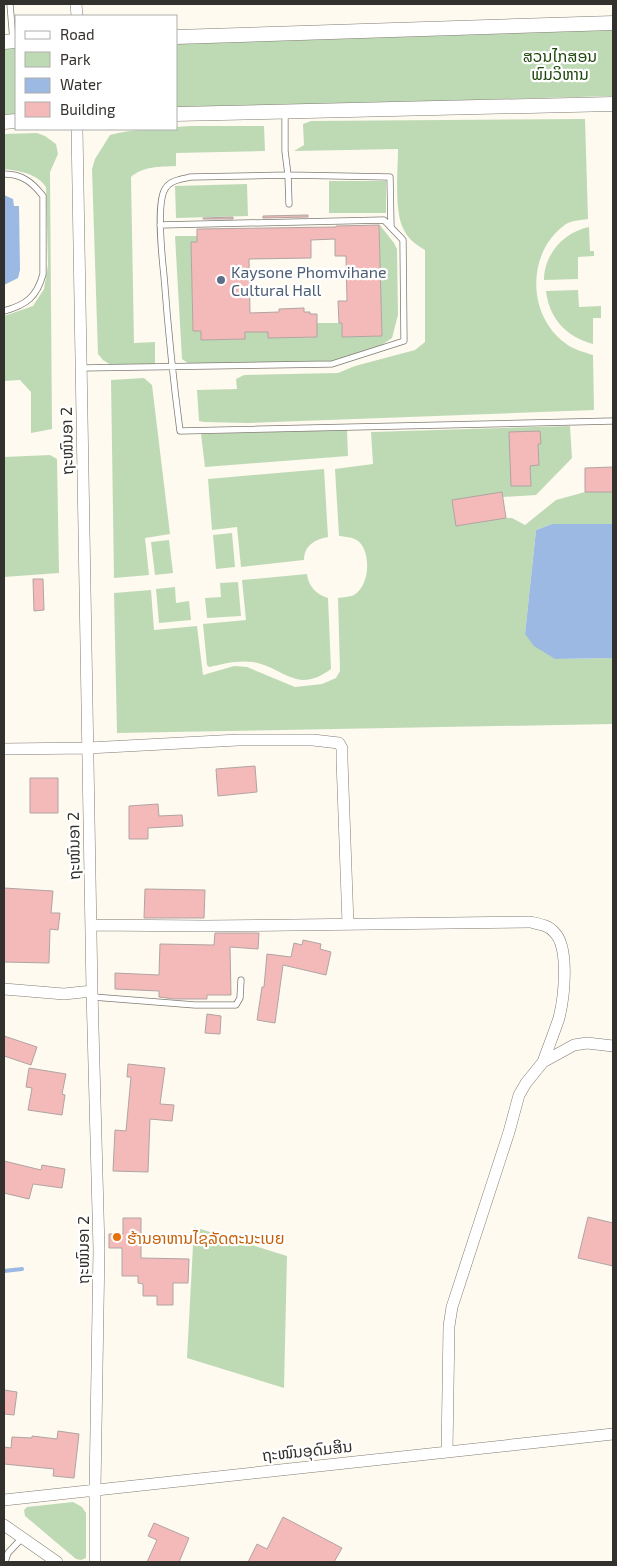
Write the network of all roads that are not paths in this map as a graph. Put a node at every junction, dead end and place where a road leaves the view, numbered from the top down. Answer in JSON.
{"nodes":[{"id":1,"x":10,"y":4,"type":"edge"},
{"id":2,"x":613,"y":23,"type":"edge"},
{"id":3,"x":178,"y":37,"type":"edge"},
{"id":4,"x":11,"y":41,"type":"edge"},
{"id":5,"x":613,"y":104,"type":"edge"},
{"id":6,"x":284,"y":112,"type":"junction"},
{"id":7,"x":178,"y":114,"type":"edge"},
{"id":8,"x":77,"y":130,"type":"edge"},
{"id":9,"x":4,"y":174,"type":"edge"},
{"id":10,"x":288,"y":175,"type":"junction"},
{"id":11,"x":289,"y":204,"type":"dead end"},
{"id":12,"x":160,"y":225,"type":"junction"},
{"id":13,"x":391,"y":227,"type":"junction"},
{"id":14,"x":4,"y":311,"type":"edge"},
{"id":15,"x":171,"y":367,"type":"junction"},
{"id":16,"x":81,"y":368,"type":"junction"},
{"id":17,"x":613,"y":421,"type":"edge"},
{"id":18,"x":88,"y":748,"type":"junction"},
{"id":19,"x":4,"y":749,"type":"edge"},
{"id":20,"x":348,"y":924,"type":"junction"},
{"id":21,"x":91,"y":925,"type":"junction"},
{"id":22,"x":241,"y":980,"type":"dead end"},
{"id":23,"x":4,"y":989,"type":"edge"},
{"id":24,"x":92,"y":994,"type":"junction"},
{"id":25,"x":613,"y":1046,"type":"edge"},
{"id":26,"x":542,"y":1062,"type":"junction"},
{"id":27,"x":613,"y":1434,"type":"edge"},
{"id":28,"x":447,"y":1452,"type":"junction"},
{"id":29,"x":95,"y":1489,"type":"junction"},
{"id":30,"x":4,"y":1500,"type":"edge"},
{"id":31,"x":4,"y":1525,"type":"edge"},
{"id":32,"x":22,"y":1538,"type":"junction"},
{"id":33,"x":5,"y":1562,"type":"edge"},
{"id":34,"x":57,"y":1562,"type":"edge"},
{"id":35,"x":95,"y":1562,"type":"edge"}],
"edges":[{"from":1,"to":4,"type":"lane"},
{"from":2,"to":3,"type":"street"},
{"from":5,"to":6,"type":"street"},
{"from":6,"to":7,"type":"street"},
{"from":6,"to":10,"type":"lane"},
{"from":8,"to":16,"type":"street","name":"ຖະໜົນອາ 2"},
{"from":9,"to":14,"type":"lane"},
{"from":10,"to":11,"type":"lane"},
{"from":10,"to":12,"type":"lane"},
{"from":10,"to":13,"type":"lane"},
{"from":12,"to":13,"type":"lane"},
{"from":12,"to":15,"type":"lane"},
{"from":13,"to":15,"type":"lane"},
{"from":15,"to":16,"type":"lane"},
{"from":15,"to":17,"type":"lane"},
{"from":16,"to":18,"type":"street","name":"ຖະໜົນອາ 2"},
{"from":18,"to":19,"type":"street"},
{"from":18,"to":20,"type":"street"},
{"from":18,"to":21,"type":"street","name":"ຖະໜົນອາ 2"},
{"from":20,"to":21,"type":"street"},
{"from":20,"to":26,"type":"street"},
{"from":21,"to":24,"type":"street","name":"ຖະໜົນອາ 2"},
{"from":22,"to":24,"type":"lane"},
{"from":23,"to":24,"type":"street"},
{"from":24,"to":29,"type":"street","name":"ຖະໜົນອາ 2"},
{"from":25,"to":26,"type":"street"},
{"from":26,"to":28,"type":"street"},
{"from":27,"to":28,"type":"street","name":"ຖະໜົນອຸດົມສິນ"},
{"from":28,"to":29,"type":"street","name":"ຖະໜົນອຸດົມສິນ"},
{"from":29,"to":30,"type":"street","name":"ຖະໜົນອຸດົມສິນ"},
{"from":29,"to":35,"type":"street","name":"ຖະໜົນອາ 2"},
{"from":31,"to":32,"type":"street"},
{"from":32,"to":33,"type":"lane"},
{"from":32,"to":34,"type":"street"}]}
